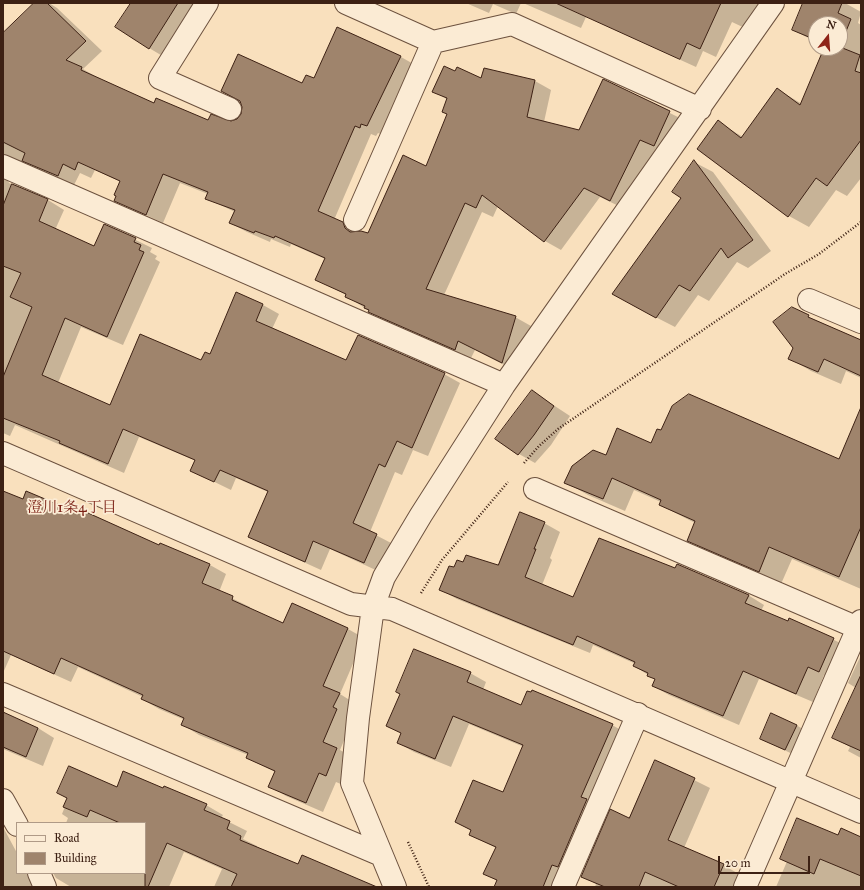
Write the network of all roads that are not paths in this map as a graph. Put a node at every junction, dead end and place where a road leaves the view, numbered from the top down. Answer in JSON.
{"nodes":[{"id":1,"x":208,"y":3,"type":"edge"},
{"id":2,"x":346,"y":3,"type":"edge"},
{"id":3,"x":773,"y":3,"type":"edge"},
{"id":4,"x":433,"y":42,"type":"junction"},
{"id":5,"x":230,"y":109,"type":"dead end"},
{"id":6,"x":700,"y":109,"type":"junction"},
{"id":7,"x":3,"y":166,"type":"edge"},
{"id":8,"x":355,"y":220,"type":"dead end"},
{"id":9,"x":809,"y":300,"type":"dead end"},
{"id":10,"x":861,"y":322,"type":"edge"},
{"id":11,"x":504,"y":385,"type":"junction"},
{"id":12,"x":3,"y":453,"type":"edge"},
{"id":13,"x":535,"y":489,"type":"dead end"},
{"id":14,"x":373,"y":607,"type":"junction"},
{"id":15,"x":859,"y":625,"type":"edge"},
{"id":16,"x":3,"y":694,"type":"edge"},
{"id":17,"x":638,"y":714,"type":"junction"},
{"id":18,"x":791,"y":782,"type":"junction"},
{"id":19,"x":3,"y":800,"type":"edge"},
{"id":20,"x":861,"y":812,"type":"edge"},
{"id":21,"x":16,"y":823,"type":"edge"},
{"id":22,"x":381,"y":855,"type":"junction"},
{"id":23,"x":40,"y":874,"type":"edge"},
{"id":24,"x":46,"y":887,"type":"edge"},
{"id":25,"x":395,"y":887,"type":"edge"},
{"id":26,"x":563,"y":887,"type":"edge"},
{"id":27,"x":745,"y":887,"type":"edge"}],
"edges":[{"from":1,"to":5,"type":"street"},
{"from":2,"to":4,"type":"street"},
{"from":3,"to":6,"type":"street"},
{"from":4,"to":6,"type":"street"},
{"from":4,"to":8,"type":"street"},
{"from":6,"to":11,"type":"street"},
{"from":7,"to":11,"type":"street"},
{"from":9,"to":10,"type":"street"},
{"from":11,"to":14,"type":"street"},
{"from":12,"to":14,"type":"street"},
{"from":13,"to":15,"type":"street"},
{"from":14,"to":17,"type":"street"},
{"from":14,"to":22,"type":"street"},
{"from":15,"to":18,"type":"street"},
{"from":16,"to":22,"type":"street"},
{"from":17,"to":18,"type":"street"},
{"from":17,"to":26,"type":"street"},
{"from":18,"to":20,"type":"street"},
{"from":18,"to":27,"type":"street"},
{"from":19,"to":21,"type":"street"},
{"from":22,"to":25,"type":"street"},
{"from":23,"to":24,"type":"street"}]}
